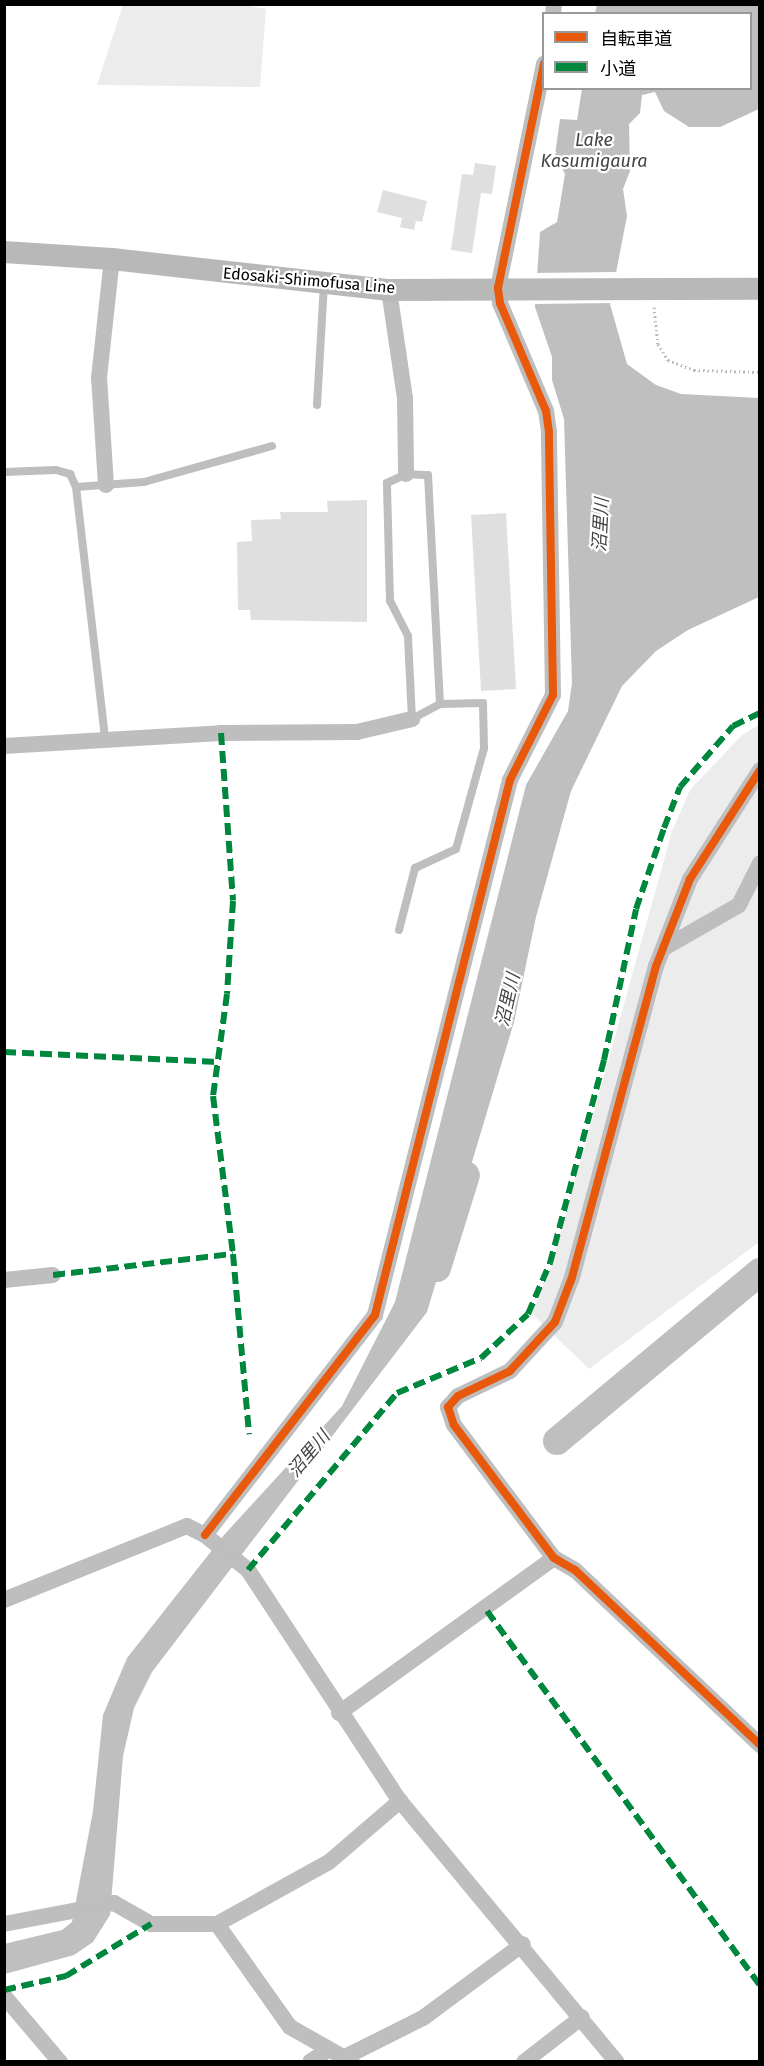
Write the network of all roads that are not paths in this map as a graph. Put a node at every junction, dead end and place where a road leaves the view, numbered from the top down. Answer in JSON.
{"nodes":[{"id":1,"x":542,"y":70,"type":"edge"},
{"id":2,"x":4,"y":252,"type":"edge"},
{"id":3,"x":112,"y":259,"type":"junction"},
{"id":4,"x":324,"y":285,"type":"junction"},
{"id":5,"x":505,"y":288,"type":"junction"},
{"id":6,"x":759,"y":289,"type":"edge"},
{"id":7,"x":389,"y":290,"type":"junction"},
{"id":8,"x":317,"y":405,"type":"dead end"},
{"id":9,"x":272,"y":446,"type":"dead end"},
{"id":10,"x":4,"y":472,"type":"edge"},
{"id":11,"x":406,"y":474,"type":"junction"},
{"id":12,"x":106,"y":485,"type":"junction"},
{"id":13,"x":76,"y":487,"type":"junction"},
{"id":14,"x":440,"y":704,"type":"junction"},
{"id":15,"x":412,"y":719,"type":"junction"},
{"id":16,"x":105,"y":738,"type":"junction"},
{"id":17,"x":4,"y":746,"type":"edge"},
{"id":18,"x":759,"y":770,"type":"edge"},
{"id":19,"x":759,"y":863,"type":"edge"},
{"id":20,"x":399,"y":930,"type":"dead end"},
{"id":21,"x":664,"y":948,"type":"junction"},
{"id":22,"x":53,"y":1275,"type":"dead end"},
{"id":23,"x":4,"y":1280,"type":"edge"},
{"id":24,"x":208,"y":1537,"type":"junction"},
{"id":25,"x":554,"y":1558,"type":"junction"},
{"id":26,"x":4,"y":1600,"type":"edge"},
{"id":27,"x":339,"y":1713,"type":"junction"},
{"id":28,"x":759,"y":1745,"type":"edge"},
{"id":29,"x":400,"y":1801,"type":"junction"},
{"id":30,"x":4,"y":1924,"type":"edge"},
{"id":31,"x":217,"y":1924,"type":"junction"},
{"id":32,"x":523,"y":1944,"type":"junction"},
{"id":33,"x":4,"y":1996,"type":"edge"},
{"id":34,"x":582,"y":2018,"type":"junction"},
{"id":35,"x":328,"y":2050,"type":"junction"},
{"id":36,"x":350,"y":2059,"type":"edge"},
{"id":37,"x":60,"y":2061,"type":"edge"},
{"id":38,"x":310,"y":2061,"type":"edge"},
{"id":39,"x":524,"y":2061,"type":"edge"},
{"id":40,"x":617,"y":2061,"type":"edge"}],
"edges":[{"from":1,"to":5,"type":"street"},
{"from":2,"to":3,"type":"main road","name":"Edosaki-Shimofusa Line"},
{"from":3,"to":4,"type":"main road","name":"Edosaki-Shimofusa Line"},
{"from":3,"to":12,"type":"street"},
{"from":4,"to":7,"type":"main road","name":"Edosaki-Shimofusa Line"},
{"from":4,"to":8,"type":"lane"},
{"from":5,"to":6,"type":"main road","name":"Edosaki-Shimofusa Line"},
{"from":5,"to":7,"type":"main road","name":"Edosaki-Shimofusa Line"},
{"from":5,"to":24,"type":"street"},
{"from":7,"to":11,"type":"street"},
{"from":9,"to":12,"type":"lane"},
{"from":10,"to":13,"type":"lane"},
{"from":11,"to":14,"type":"lane"},
{"from":11,"to":15,"type":"lane"},
{"from":12,"to":13,"type":"lane"},
{"from":13,"to":16,"type":"lane"},
{"from":14,"to":15,"type":"lane"},
{"from":14,"to":20,"type":"lane"},
{"from":15,"to":16,"type":"street"},
{"from":16,"to":17,"type":"street"},
{"from":18,"to":21,"type":"street"},
{"from":19,"to":21,"type":"street"},
{"from":21,"to":25,"type":"street"},
{"from":22,"to":23,"type":"street"},
{"from":24,"to":26,"type":"street"},
{"from":24,"to":27,"type":"street"},
{"from":25,"to":27,"type":"street"},
{"from":25,"to":28,"type":"street"},
{"from":27,"to":29,"type":"street"},
{"from":29,"to":31,"type":"street"},
{"from":29,"to":32,"type":"street"},
{"from":30,"to":31,"type":"street"},
{"from":31,"to":35,"type":"street"},
{"from":32,"to":34,"type":"street"},
{"from":32,"to":36,"type":"street"},
{"from":33,"to":37,"type":"street"},
{"from":34,"to":39,"type":"street"},
{"from":34,"to":40,"type":"street"},
{"from":35,"to":36,"type":"street"},
{"from":35,"to":38,"type":"street"}]}
